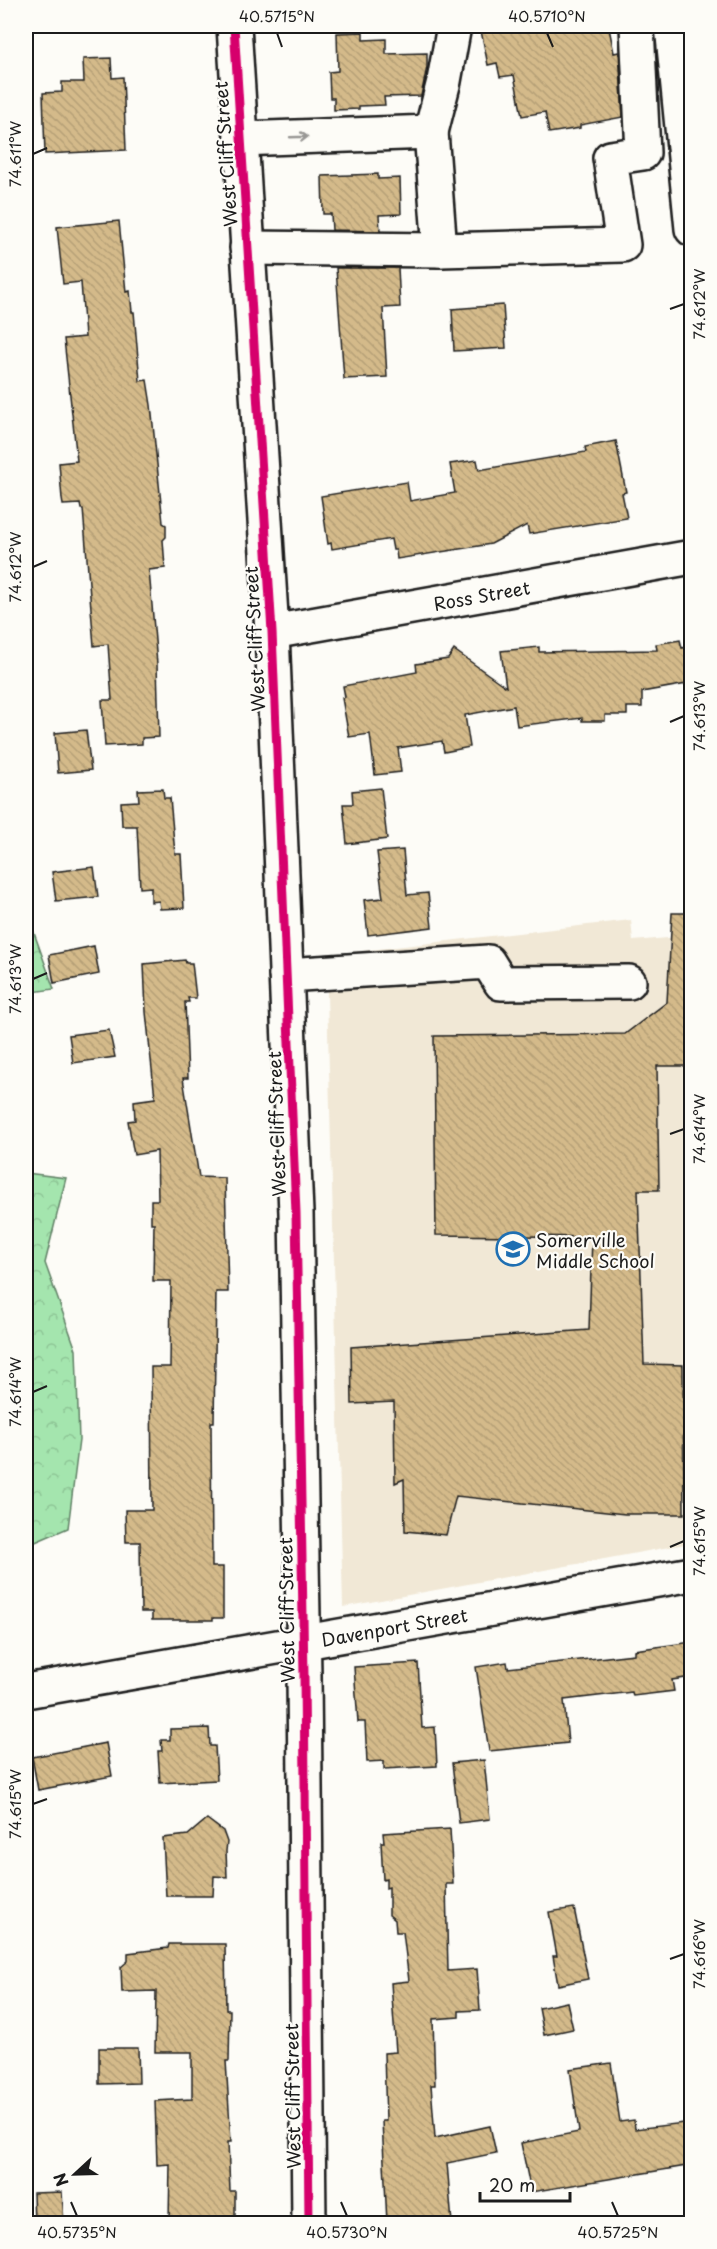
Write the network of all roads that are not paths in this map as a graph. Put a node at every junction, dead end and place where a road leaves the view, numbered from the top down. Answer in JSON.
{"nodes":[{"id":1,"x":234,"y":26,"type":"edge"},
{"id":2,"x":454,"y":26,"type":"edge"},
{"id":3,"x":637,"y":26,"type":"edge"},
{"id":4,"x":672,"y":26,"type":"edge"},
{"id":5,"x":684,"y":66,"type":"edge"},
{"id":6,"x":431,"y":132,"type":"junction"},
{"id":7,"x":240,"y":139,"type":"junction"},
{"id":8,"x":687,"y":139,"type":"edge"},
{"id":9,"x":692,"y":229,"type":"edge"},
{"id":10,"x":247,"y":249,"type":"junction"},
{"id":11,"x":440,"y":250,"type":"junction"},
{"id":12,"x":692,"y":557,"type":"edge"},
{"id":13,"x":272,"y":632,"type":"junction"},
{"id":14,"x":286,"y":975,"type":"junction"},
{"id":15,"x":628,"y":981,"type":"dead end"},
{"id":16,"x":692,"y":1574,"type":"edge"},
{"id":17,"x":303,"y":1642,"type":"junction"},
{"id":18,"x":26,"y":1691,"type":"edge"},
{"id":19,"x":309,"y":2223,"type":"edge"}],
"edges":[{"from":1,"to":7,"type":"street","name":"West Cliff Street"},
{"from":2,"to":6,"type":"street"},
{"from":3,"to":11,"type":"street"},
{"from":4,"to":5,"type":"street"},
{"from":5,"to":8,"type":"street"},
{"from":7,"to":6,"type":"street","one_way":true},
{"from":6,"to":11,"type":"street"},
{"from":7,"to":10,"type":"street","name":"West Cliff Street"},
{"from":8,"to":9,"type":"street"},
{"from":10,"to":11,"type":"street"},
{"from":10,"to":13,"type":"street","name":"West Cliff Street"},
{"from":12,"to":13,"type":"street","name":"Ross Street"},
{"from":13,"to":14,"type":"street","name":"West Cliff Street"},
{"from":14,"to":15,"type":"street"},
{"from":14,"to":17,"type":"street","name":"West Cliff Street"},
{"from":16,"to":17,"type":"street","name":"Davenport Street"},
{"from":17,"to":18,"type":"street","name":"Davenport Street"},
{"from":17,"to":19,"type":"street","name":"West Cliff Street"}]}
